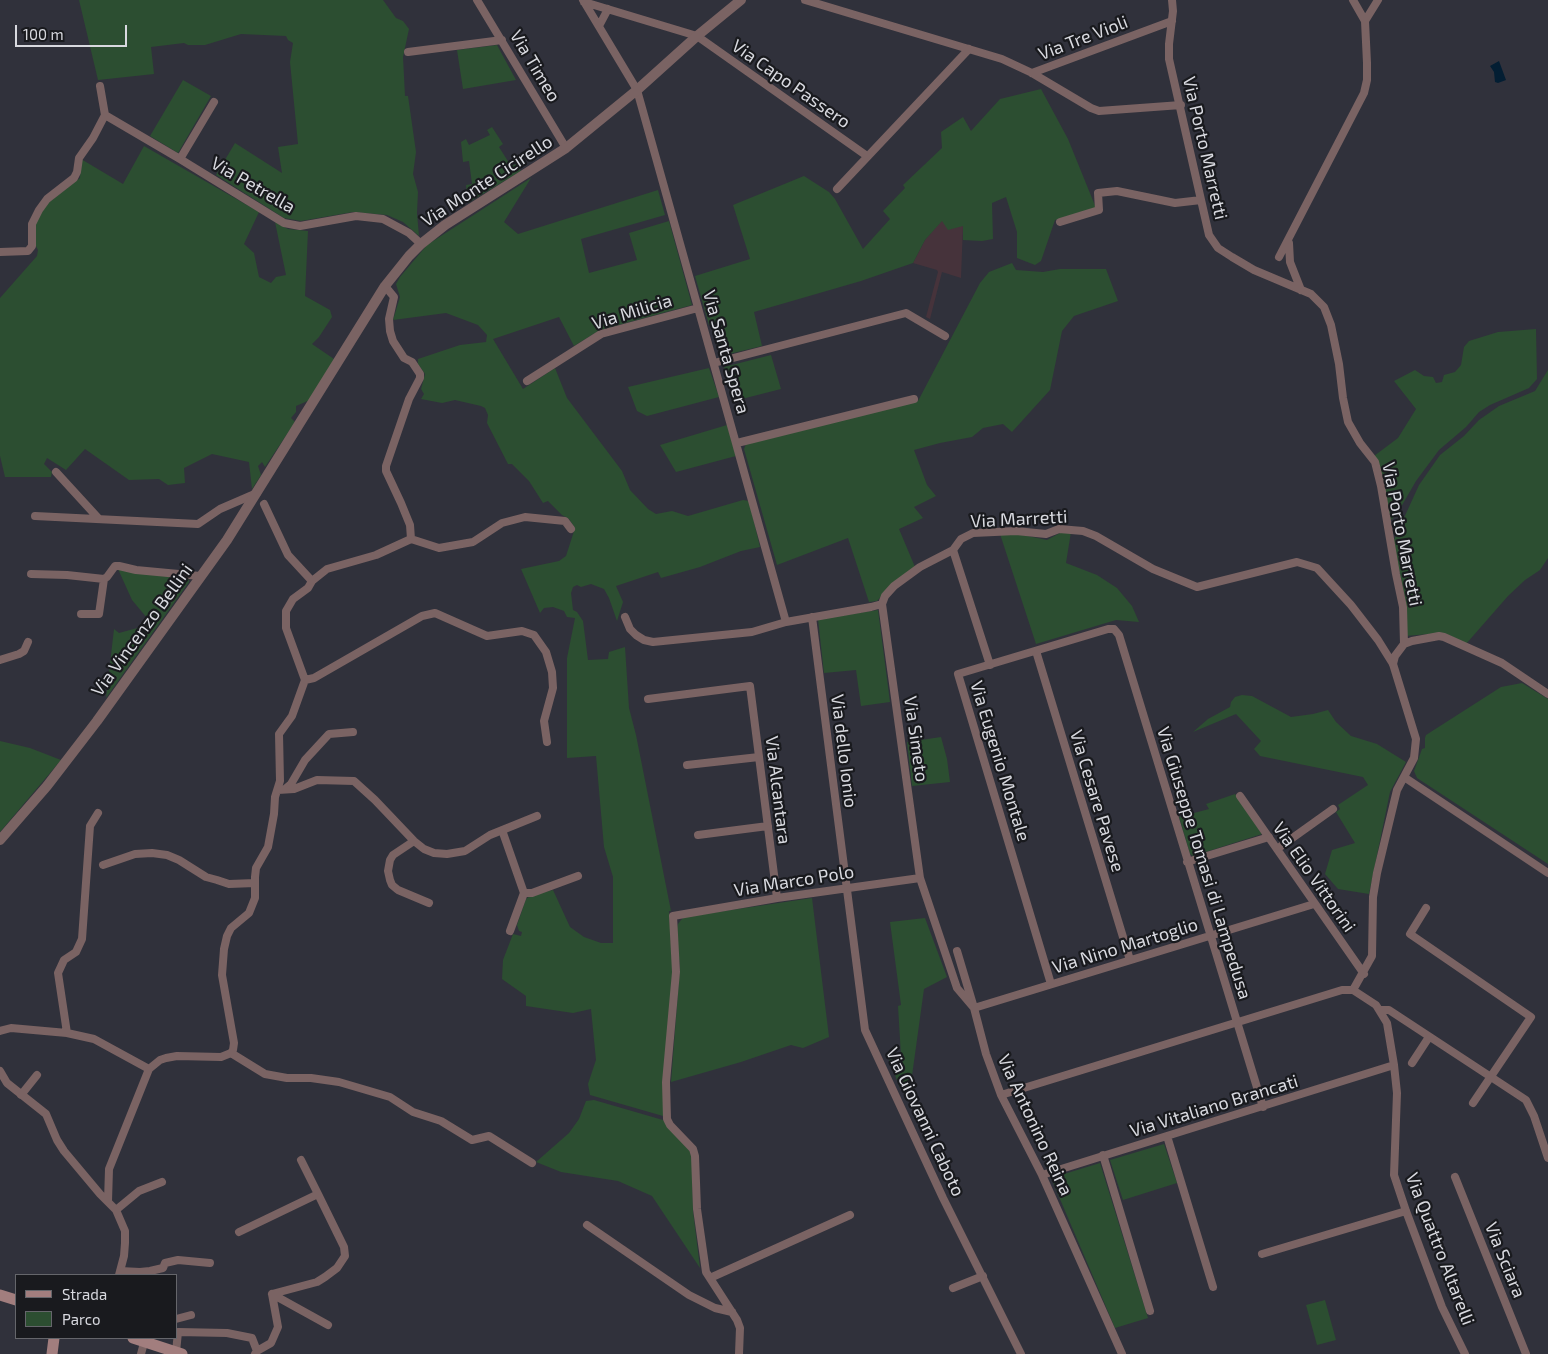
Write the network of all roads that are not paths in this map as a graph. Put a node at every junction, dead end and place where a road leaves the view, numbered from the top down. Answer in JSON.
{"nodes":[{"id":1,"x":477,"y":0,"type":"edge"},
{"id":2,"x":741,"y":0,"type":"edge"},
{"id":3,"x":805,"y":0,"type":"edge"},
{"id":4,"x":1172,"y":0,"type":"edge"},
{"id":5,"x":1353,"y":0,"type":"edge"},
{"id":6,"x":1378,"y":0,"type":"edge"},
{"id":7,"x":584,"y":1,"type":"edge"},
{"id":8,"x":608,"y":9,"type":"junction"},
{"id":9,"x":1172,"y":21,"type":"junction"},
{"id":10,"x":1365,"y":21,"type":"junction"},
{"id":11,"x":599,"y":26,"type":"junction"},
{"id":12,"x":697,"y":36,"type":"junction"},
{"id":13,"x":502,"y":40,"type":"junction"},
{"id":14,"x":969,"y":49,"type":"junction"},
{"id":15,"x":408,"y":52,"type":"dead end"},
{"id":16,"x":1032,"y":73,"type":"junction"},
{"id":17,"x":100,"y":86,"type":"dead end"},
{"id":18,"x":637,"y":90,"type":"junction"},
{"id":19,"x":214,"y":102,"type":"dead end"},
{"id":20,"x":1181,"y":105,"type":"junction"},
{"id":21,"x":105,"y":116,"type":"junction"},
{"id":22,"x":566,"y":148,"type":"junction"},
{"id":23,"x":867,"y":156,"type":"junction"},
{"id":24,"x":180,"y":159,"type":"junction"},
{"id":25,"x":837,"y":189,"type":"dead end"},
{"id":26,"x":1201,"y":200,"type":"junction"},
{"id":27,"x":1060,"y":222,"type":"dead end"},
{"id":28,"x":1289,"y":238,"type":"junction"},
{"id":29,"x":421,"y":244,"type":"junction"},
{"id":30,"x":0,"y":252,"type":"edge"},
{"id":31,"x":1279,"y":257,"type":"dead end"},
{"id":32,"x":385,"y":286,"type":"junction"},
{"id":33,"x":1301,"y":290,"type":"junction"},
{"id":34,"x":698,"y":308,"type":"junction"},
{"id":35,"x":945,"y":336,"type":"dead end"},
{"id":36,"x":714,"y":364,"type":"junction"},
{"id":37,"x":527,"y":381,"type":"dead end"},
{"id":38,"x":914,"y":399,"type":"dead end"},
{"id":39,"x":296,"y":429,"type":"joint"},
{"id":40,"x":737,"y":443,"type":"junction"},
{"id":41,"x":56,"y":472,"type":"dead end"},
{"id":42,"x":257,"y":493,"type":"junction"},
{"id":43,"x":264,"y":504,"type":"dead end"},
{"id":44,"x":35,"y":516,"type":"dead end"},
{"id":45,"x":98,"y":519,"type":"junction"},
{"id":46,"x":571,"y":529,"type":"dead end"},
{"id":47,"x":411,"y":538,"type":"junction"},
{"id":48,"x":953,"y":550,"type":"junction"},
{"id":49,"x":31,"y":574,"type":"dead end"},
{"id":50,"x":200,"y":576,"type":"junction"},
{"id":51,"x":104,"y":579,"type":"junction"},
{"id":52,"x":312,"y":581,"type":"junction"},
{"id":53,"x":882,"y":604,"type":"junction"},
{"id":54,"x":81,"y":614,"type":"dead end"},
{"id":55,"x":625,"y":617,"type":"dead end"},
{"id":56,"x":812,"y":617,"type":"junction"},
{"id":57,"x":786,"y":622,"type":"junction"},
{"id":58,"x":1114,"y":629,"type":"joint"},
{"id":59,"x":28,"y":642,"type":"dead end"},
{"id":60,"x":1404,"y":644,"type":"junction"},
{"id":61,"x":1036,"y":651,"type":"junction"},
{"id":62,"x":0,"y":660,"type":"edge"},
{"id":63,"x":1393,"y":664,"type":"junction"},
{"id":64,"x":990,"y":665,"type":"junction"},
{"id":65,"x":305,"y":680,"type":"junction"},
{"id":66,"x":1548,"y":694,"type":"edge"},
{"id":67,"x":648,"y":699,"type":"dead end"},
{"id":68,"x":353,"y":732,"type":"dead end"},
{"id":69,"x":547,"y":742,"type":"dead end"},
{"id":70,"x":759,"y":757,"type":"junction"},
{"id":71,"x":687,"y":765,"type":"dead end"},
{"id":72,"x":1404,"y":777,"type":"junction"},
{"id":73,"x":281,"y":790,"type":"junction"},
{"id":74,"x":1240,"y":796,"type":"dead end"},
{"id":75,"x":1333,"y":809,"type":"dead end"},
{"id":76,"x":98,"y":813,"type":"dead end"},
{"id":77,"x":537,"y":816,"type":"dead end"},
{"id":78,"x":768,"y":826,"type":"junction"},
{"id":79,"x":502,"y":830,"type":"junction"},
{"id":80,"x":698,"y":835,"type":"dead end"},
{"id":81,"x":1269,"y":837,"type":"junction"},
{"id":82,"x":0,"y":840,"type":"edge"},
{"id":83,"x":414,"y":841,"type":"junction"},
{"id":84,"x":1277,"y":849,"type":"junction"},
{"id":85,"x":1187,"y":862,"type":"junction"},
{"id":86,"x":103,"y":865,"type":"dead end"},
{"id":87,"x":1548,"y":873,"type":"edge"},
{"id":88,"x":578,"y":876,"type":"dead end"},
{"id":89,"x":920,"y":878,"type":"junction"},
{"id":90,"x":255,"y":883,"type":"junction"},
{"id":91,"x":846,"y":888,"type":"junction"},
{"id":92,"x":524,"y":893,"type":"junction"},
{"id":93,"x":777,"y":898,"type":"junction"},
{"id":94,"x":429,"y":903,"type":"dead end"},
{"id":95,"x":1314,"y":904,"type":"junction"},
{"id":96,"x":1426,"y":908,"type":"dead end"},
{"id":97,"x":510,"y":931,"type":"dead end"},
{"id":98,"x":1210,"y":936,"type":"junction"},
{"id":99,"x":957,"y":951,"type":"dead end"},
{"id":100,"x":1130,"y":960,"type":"junction"},
{"id":101,"x":1364,"y":974,"type":"junction"},
{"id":102,"x":1051,"y":984,"type":"junction"},
{"id":103,"x":1353,"y":990,"type":"junction"},
{"id":104,"x":974,"y":1008,"type":"junction"},
{"id":105,"x":1380,"y":1010,"type":"junction"},
{"id":106,"x":1236,"y":1023,"type":"junction"},
{"id":107,"x":0,"y":1031,"type":"edge"},
{"id":108,"x":67,"y":1033,"type":"junction"},
{"id":109,"x":1429,"y":1037,"type":"junction"},
{"id":110,"x":231,"y":1053,"type":"junction"},
{"id":111,"x":1412,"y":1063,"type":"dead end"},
{"id":112,"x":1394,"y":1065,"type":"junction"},
{"id":113,"x":149,"y":1069,"type":"junction"},
{"id":114,"x":0,"y":1071,"type":"edge"},
{"id":115,"x":37,"y":1075,"type":"dead end"},
{"id":116,"x":1490,"y":1076,"type":"junction"},
{"id":117,"x":21,"y":1095,"type":"junction"},
{"id":118,"x":1002,"y":1095,"type":"junction"},
{"id":119,"x":1473,"y":1103,"type":"dead end"},
{"id":120,"x":1263,"y":1107,"type":"junction"},
{"id":121,"x":1167,"y":1136,"type":"junction"},
{"id":122,"x":1103,"y":1155,"type":"junction"},
{"id":123,"x":1548,"y":1158,"type":"edge"},
{"id":124,"x":301,"y":1160,"type":"dead end"},
{"id":125,"x":532,"y":1163,"type":"dead end"},
{"id":126,"x":1042,"y":1175,"type":"junction"},
{"id":127,"x":1456,"y":1177,"type":"dead end"},
{"id":128,"x":162,"y":1182,"type":"dead end"},
{"id":129,"x":318,"y":1194,"type":"junction"},
{"id":130,"x":108,"y":1201,"type":"junction"},
{"id":131,"x":116,"y":1210,"type":"junction"},
{"id":132,"x":1406,"y":1211,"type":"junction"},
{"id":133,"x":850,"y":1215,"type":"dead end"},
{"id":134,"x":587,"y":1225,"type":"dead end"},
{"id":135,"x":239,"y":1232,"type":"dead end"},
{"id":136,"x":1262,"y":1254,"type":"dead end"},
{"id":137,"x":210,"y":1263,"type":"dead end"},
{"id":138,"x":119,"y":1273,"type":"edge"},
{"id":139,"x":983,"y":1276,"type":"junction"},
{"id":140,"x":710,"y":1278,"type":"junction"},
{"id":141,"x":1213,"y":1286,"type":"dead end"},
{"id":142,"x":953,"y":1288,"type":"dead end"},
{"id":143,"x":272,"y":1294,"type":"junction"},
{"id":144,"x":0,"y":1295,"type":"edge"},
{"id":145,"x":15,"y":1300,"type":"edge"},
{"id":146,"x":1150,"y":1311,"type":"dead end"},
{"id":147,"x":732,"y":1312,"type":"junction"},
{"id":148,"x":191,"y":1315,"type":"dead end"},
{"id":149,"x":178,"y":1320,"type":"edge"},
{"id":150,"x":328,"y":1325,"type":"dead end"},
{"id":151,"x":178,"y":1332,"type":"joint"},
{"id":152,"x":54,"y":1339,"type":"edge"},
{"id":153,"x":142,"y":1340,"type":"edge"},
{"id":154,"x":256,"y":1352,"type":"edge"},
{"id":155,"x":179,"y":1353,"type":"edge"},
{"id":156,"x":52,"y":1354,"type":"edge"},
{"id":157,"x":141,"y":1354,"type":"edge"},
{"id":158,"x":739,"y":1354,"type":"edge"},
{"id":159,"x":1021,"y":1354,"type":"edge"},
{"id":160,"x":1122,"y":1354,"type":"edge"},
{"id":161,"x":1465,"y":1354,"type":"edge"},
{"id":162,"x":1526,"y":1354,"type":"edge"}],
"edges":[{"from":1,"to":13,"type":"street","name":"Via Timeo"},
{"from":2,"to":12,"type":"street","name":"Via Monte Cicirello"},
{"from":3,"to":14,"type":"street"},
{"from":4,"to":9,"type":"street","name":"Via Porto Marretti"},
{"from":5,"to":10,"type":"street"},
{"from":6,"to":10,"type":"street"},
{"from":7,"to":8,"type":"street","name":"Via Capo Passero"},
{"from":7,"to":11,"type":"street","name":"Via Santa Spera"},
{"from":8,"to":11,"type":"street"},
{"from":8,"to":12,"type":"street","name":"Via Capo Passero"},
{"from":9,"to":16,"type":"street","name":"Via Tre Violi"},
{"from":9,"to":20,"type":"street","name":"Via Porto Marretti"},
{"from":10,"to":28,"type":"street"},
{"from":11,"to":18,"type":"street","name":"Via Santa Spera"},
{"from":12,"to":18,"type":"street","name":"Via Monte Cicirello"},
{"from":12,"to":23,"type":"street","name":"Via Capo Passero"},
{"from":13,"to":15,"type":"street"},
{"from":13,"to":22,"type":"street","name":"Via Timeo"},
{"from":14,"to":16,"type":"street"},
{"from":14,"to":23,"type":"street"},
{"from":16,"to":20,"type":"street"},
{"from":17,"to":21,"type":"street"},
{"from":18,"to":22,"type":"street","name":"Via Monte Cicirello"},
{"from":18,"to":34,"type":"street","name":"Via Santa Spera"},
{"from":19,"to":24,"type":"street"},
{"from":20,"to":26,"type":"street","name":"Via Porto Marretti"},
{"from":21,"to":24,"type":"street","name":"Via Petrella"},
{"from":21,"to":30,"type":"street"},
{"from":22,"to":29,"type":"street","name":"Via Monte Cicirello"},
{"from":23,"to":25,"type":"street"},
{"from":24,"to":29,"type":"street","name":"Via Petrella"},
{"from":26,"to":27,"type":"street"},
{"from":26,"to":33,"type":"street","name":"Via Porto Marretti"},
{"from":28,"to":31,"type":"street"},
{"from":28,"to":33,"type":"street"},
{"from":29,"to":32,"type":"street","name":"Via Monte Cicirello"},
{"from":32,"to":39,"type":"street","name":"Via Monte Cicirello"},
{"from":32,"to":47,"type":"street"},
{"from":33,"to":60,"type":"street","name":"Via Porto Marretti"},
{"from":34,"to":36,"type":"street","name":"Via Santa Spera"},
{"from":34,"to":37,"type":"street","name":"Via Milicia"},
{"from":35,"to":36,"type":"street"},
{"from":36,"to":40,"type":"street","name":"Via Santa Spera"},
{"from":38,"to":40,"type":"street"},
{"from":39,"to":42,"type":"street","name":"Via Vincenzo Bellini"},
{"from":40,"to":57,"type":"street","name":"Via Santa Spera"},
{"from":41,"to":45,"type":"street"},
{"from":42,"to":45,"type":"street"},
{"from":42,"to":50,"type":"street","name":"Via Vincenzo Bellini"},
{"from":43,"to":52,"type":"street"},
{"from":44,"to":45,"type":"street"},
{"from":46,"to":47,"type":"street"},
{"from":47,"to":52,"type":"street"},
{"from":48,"to":53,"type":"street","name":"Via Marretti"},
{"from":48,"to":63,"type":"street","name":"Via Marretti"},
{"from":48,"to":64,"type":"street"},
{"from":49,"to":51,"type":"street"},
{"from":50,"to":51,"type":"street"},
{"from":50,"to":82,"type":"street","name":"Via Vincenzo Bellini"},
{"from":51,"to":54,"type":"street"},
{"from":52,"to":65,"type":"street"},
{"from":53,"to":56,"type":"street"},
{"from":53,"to":89,"type":"street","name":"Via Simeto"},
{"from":55,"to":57,"type":"street"},
{"from":56,"to":57,"type":"street"},
{"from":56,"to":91,"type":"street","name":"Via dello Ionio"},
{"from":58,"to":61,"type":"street","name":"Via Eugenio Montale"},
{"from":58,"to":85,"type":"street","name":"Via Giuseppe Tomasi di Lampedusa"},
{"from":59,"to":62,"type":"street"},
{"from":60,"to":63,"type":"street"},
{"from":60,"to":66,"type":"street"},
{"from":61,"to":64,"type":"street","name":"Via Eugenio Montale"},
{"from":61,"to":100,"type":"street","name":"Via Cesare Pavese"},
{"from":63,"to":72,"type":"street","name":"Via Marretti"},
{"from":64,"to":102,"type":"street","name":"Via Eugenio Montale"},
{"from":65,"to":69,"type":"street"},
{"from":65,"to":73,"type":"street"},
{"from":67,"to":70,"type":"street","name":"Via Alcantara"},
{"from":68,"to":73,"type":"street"},
{"from":70,"to":71,"type":"street"},
{"from":70,"to":78,"type":"street","name":"Via Alcantara"},
{"from":72,"to":87,"type":"street"},
{"from":72,"to":101,"type":"street","name":"Via Marretti"},
{"from":73,"to":83,"type":"street"},
{"from":73,"to":90,"type":"street"},
{"from":74,"to":81,"type":"street","name":"Via Elio Vittorini"},
{"from":75,"to":84,"type":"street"},
{"from":76,"to":108,"type":"street"},
{"from":77,"to":79,"type":"street"},
{"from":78,"to":80,"type":"street"},
{"from":78,"to":93,"type":"street","name":"Via Alcantara"},
{"from":79,"to":83,"type":"street"},
{"from":79,"to":92,"type":"street"},
{"from":81,"to":84,"type":"street","name":"Via Elio Vittorini"},
{"from":81,"to":85,"type":"street"},
{"from":83,"to":94,"type":"street"},
{"from":84,"to":95,"type":"street","name":"Via Elio Vittorini"},
{"from":85,"to":98,"type":"street","name":"Via Giuseppe Tomasi di Lampedusa"},
{"from":86,"to":90,"type":"street"},
{"from":88,"to":92,"type":"street"},
{"from":89,"to":91,"type":"street","name":"Via Marco Polo"},
{"from":89,"to":104,"type":"street","name":"Via Antonino Reina"},
{"from":90,"to":110,"type":"street"},
{"from":91,"to":93,"type":"street","name":"Via Marco Polo"},
{"from":91,"to":139,"type":"street","name":"Via Giovanni Caboto"},
{"from":92,"to":97,"type":"street"},
{"from":93,"to":140,"type":"street","name":"Via Marco Polo"},
{"from":95,"to":98,"type":"street","name":"Via Nino Martoglio"},
{"from":95,"to":101,"type":"street","name":"Via Elio Vittorini"},
{"from":96,"to":116,"type":"street"},
{"from":98,"to":100,"type":"street","name":"Via Nino Martoglio"},
{"from":98,"to":106,"type":"street","name":"Via Giuseppe Tomasi di Lampedusa"},
{"from":99,"to":104,"type":"street"},
{"from":100,"to":102,"type":"street","name":"Via Nino Martoglio"},
{"from":101,"to":103,"type":"street","name":"Via Marretti"},
{"from":102,"to":104,"type":"street","name":"Via Nino Martoglio"},
{"from":103,"to":105,"type":"street"},
{"from":103,"to":106,"type":"street"},
{"from":104,"to":118,"type":"street","name":"Via Antonino Reina"},
{"from":105,"to":109,"type":"street"},
{"from":105,"to":112,"type":"street","name":"Via Quattro Altarelli"},
{"from":106,"to":118,"type":"street"},
{"from":106,"to":120,"type":"street","name":"Via Giuseppe Tomasi di Lampedusa"},
{"from":107,"to":108,"type":"street"},
{"from":108,"to":113,"type":"street"},
{"from":109,"to":111,"type":"street"},
{"from":109,"to":116,"type":"street"},
{"from":110,"to":113,"type":"street"},
{"from":110,"to":125,"type":"street"},
{"from":112,"to":120,"type":"street","name":"Via Vitaliano Brancati"},
{"from":112,"to":132,"type":"street","name":"Via Quattro Altarelli"},
{"from":113,"to":130,"type":"street"},
{"from":114,"to":117,"type":"street"},
{"from":115,"to":117,"type":"street"},
{"from":116,"to":119,"type":"street"},
{"from":116,"to":123,"type":"street"},
{"from":117,"to":130,"type":"street"},
{"from":118,"to":126,"type":"street","name":"Via Antonino Reina"},
{"from":120,"to":121,"type":"street","name":"Via Vitaliano Brancati"},
{"from":121,"to":122,"type":"street","name":"Via Vitaliano Brancati"},
{"from":121,"to":141,"type":"street"},
{"from":122,"to":126,"type":"street","name":"Via Vitaliano Brancati"},
{"from":122,"to":146,"type":"street"},
{"from":124,"to":129,"type":"street"},
{"from":126,"to":160,"type":"street","name":"Via Antonino Reina"},
{"from":127,"to":162,"type":"street","name":"Via Sciara"},
{"from":128,"to":131,"type":"street"},
{"from":129,"to":135,"type":"street"},
{"from":129,"to":143,"type":"street"},
{"from":130,"to":131,"type":"street"},
{"from":131,"to":138,"type":"street"},
{"from":132,"to":136,"type":"street"},
{"from":132,"to":161,"type":"street","name":"Via Quattro Altarelli"},
{"from":133,"to":140,"type":"street"},
{"from":134,"to":147,"type":"street"},
{"from":137,"to":138,"type":"street"},
{"from":139,"to":142,"type":"street"},
{"from":139,"to":159,"type":"street","name":"Via Giovanni Caboto"},
{"from":140,"to":147,"type":"street"},
{"from":143,"to":150,"type":"street"},
{"from":143,"to":154,"type":"street"},
{"from":144,"to":145,"type":"main road"},
{"from":147,"to":158,"type":"street"},
{"from":148,"to":149,"type":"street"},
{"from":151,"to":154,"type":"street"},
{"from":151,"to":155,"type":"street"},
{"from":152,"to":156,"type":"main road"},
{"from":153,"to":155,"type":"main road"},
{"from":153,"to":157,"type":"street"}]}
